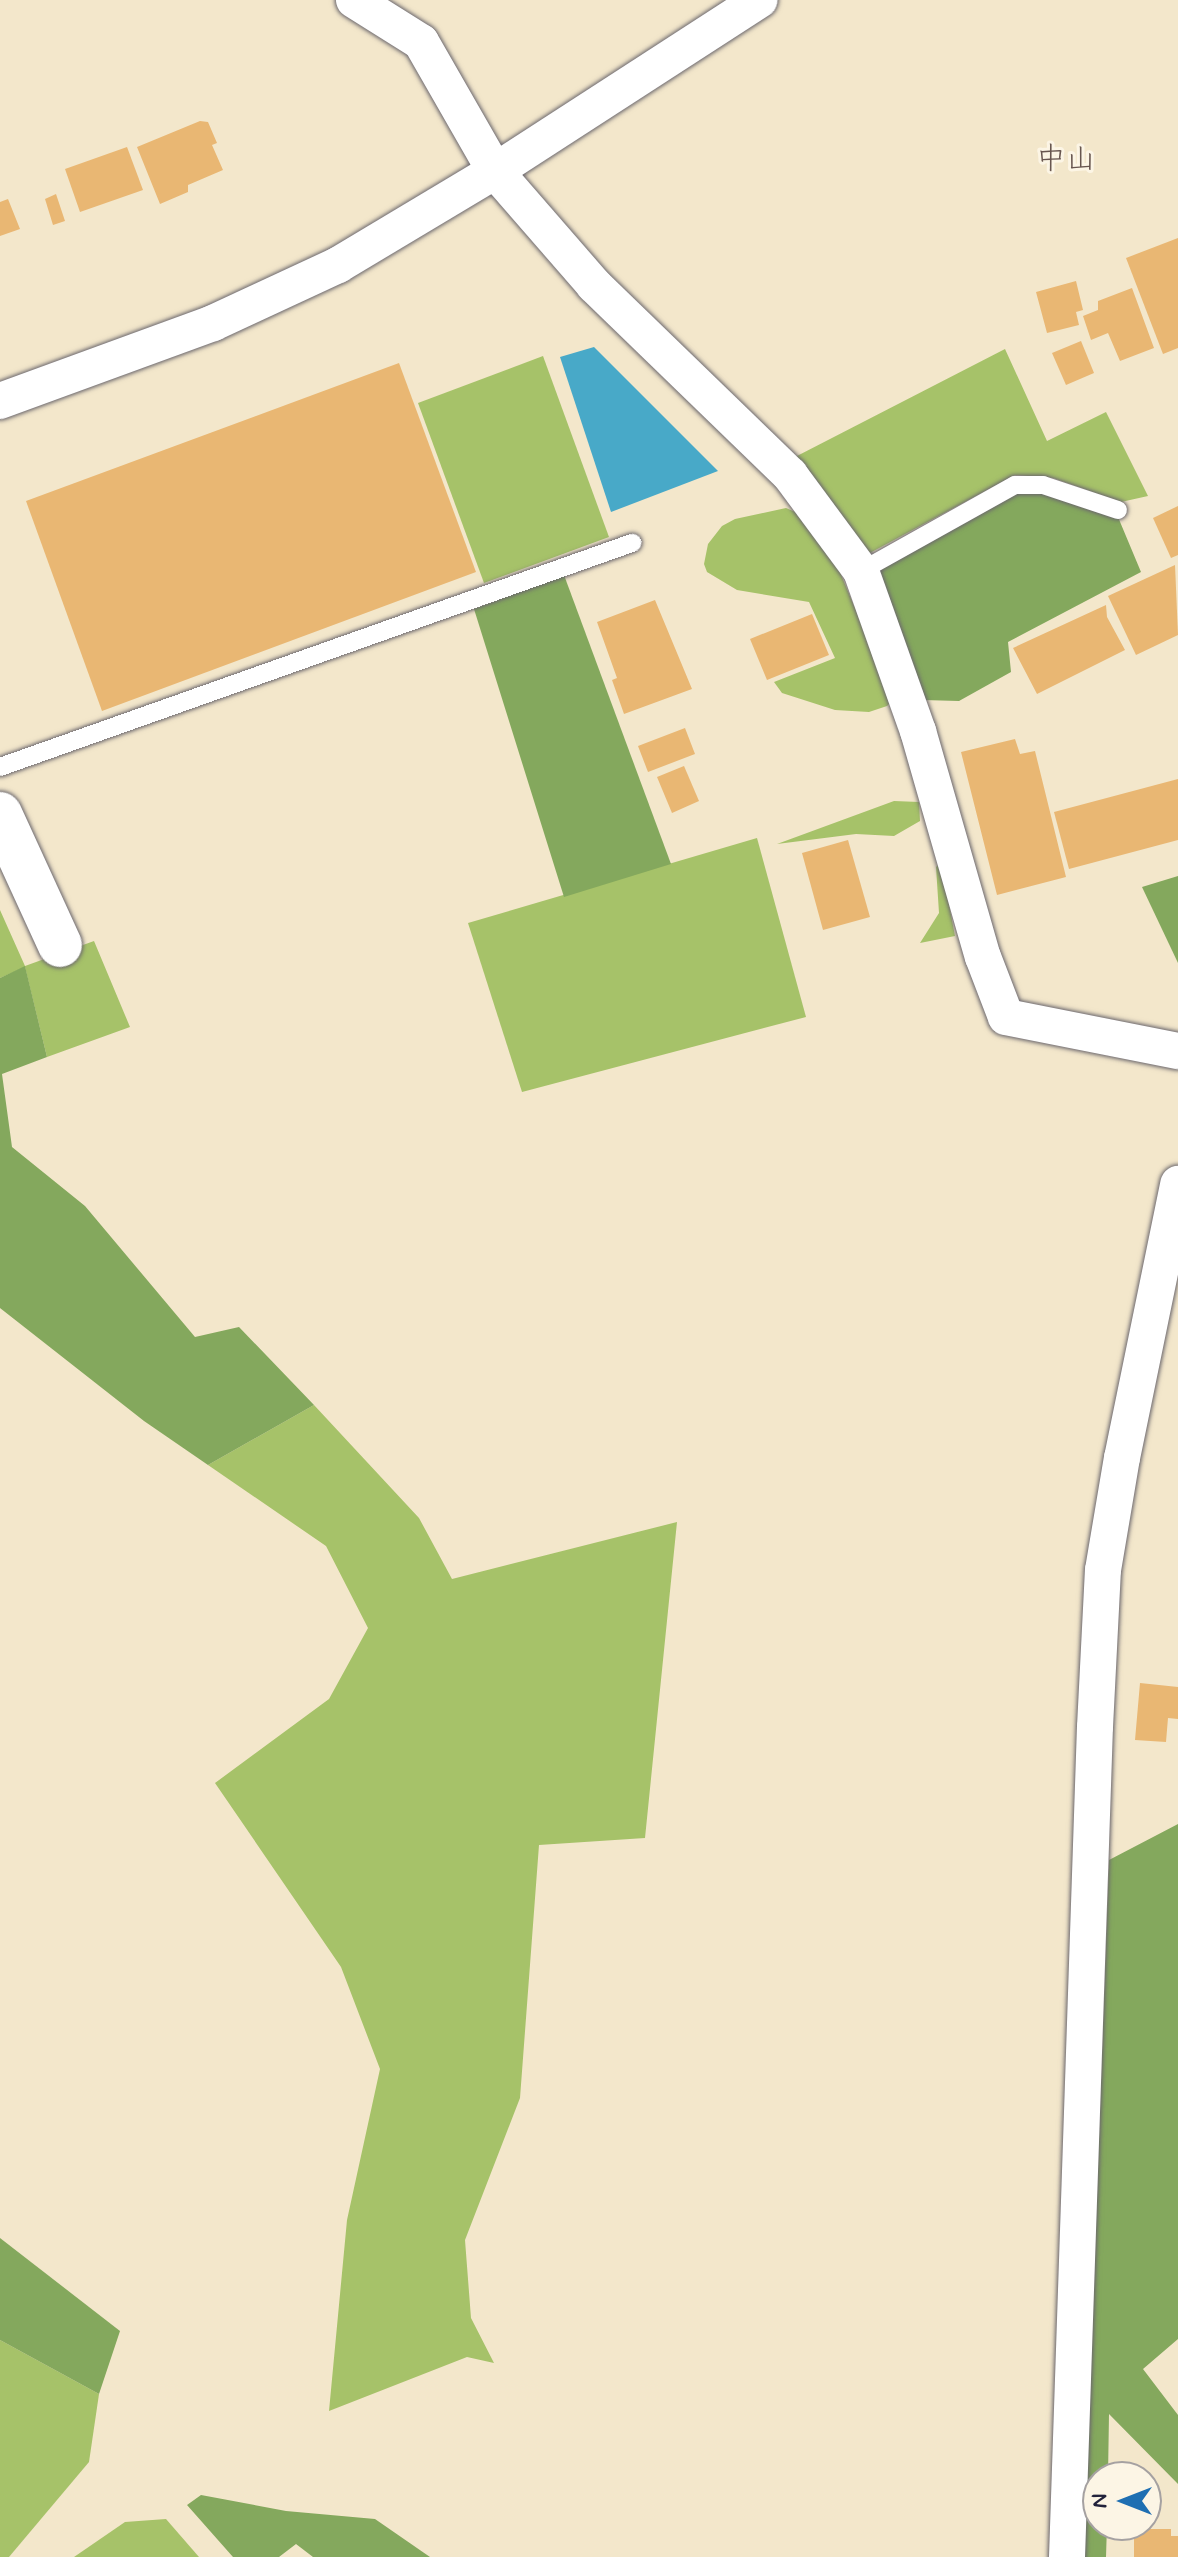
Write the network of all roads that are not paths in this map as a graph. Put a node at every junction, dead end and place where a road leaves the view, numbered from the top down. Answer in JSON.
{"nodes":[{"id":1,"x":354,"y":0,"type":"edge"},
{"id":2,"x":759,"y":0,"type":"edge"},
{"id":3,"x":495,"y":171,"type":"junction"},
{"id":4,"x":0,"y":401,"type":"edge"},
{"id":5,"x":1118,"y":510,"type":"dead end"},
{"id":6,"x":632,"y":543,"type":"dead end"},
{"id":7,"x":861,"y":571,"type":"junction"},
{"id":8,"x":0,"y":767,"type":"edge"},
{"id":9,"x":0,"y":814,"type":"edge"},
{"id":10,"x":60,"y":945,"type":"dead end"},
{"id":11,"x":1178,"y":1051,"type":"edge"},
{"id":12,"x":1178,"y":1184,"type":"edge"},
{"id":13,"x":1067,"y":2557,"type":"edge"}],
"edges":[{"from":1,"to":3,"type":"street"},
{"from":2,"to":3,"type":"street"},
{"from":3,"to":4,"type":"street"},
{"from":3,"to":7,"type":"street"},
{"from":5,"to":7,"type":"lane"},
{"from":6,"to":8,"type":"lane"},
{"from":7,"to":11,"type":"street"},
{"from":9,"to":10,"type":"street"},
{"from":12,"to":13,"type":"street"}]}
